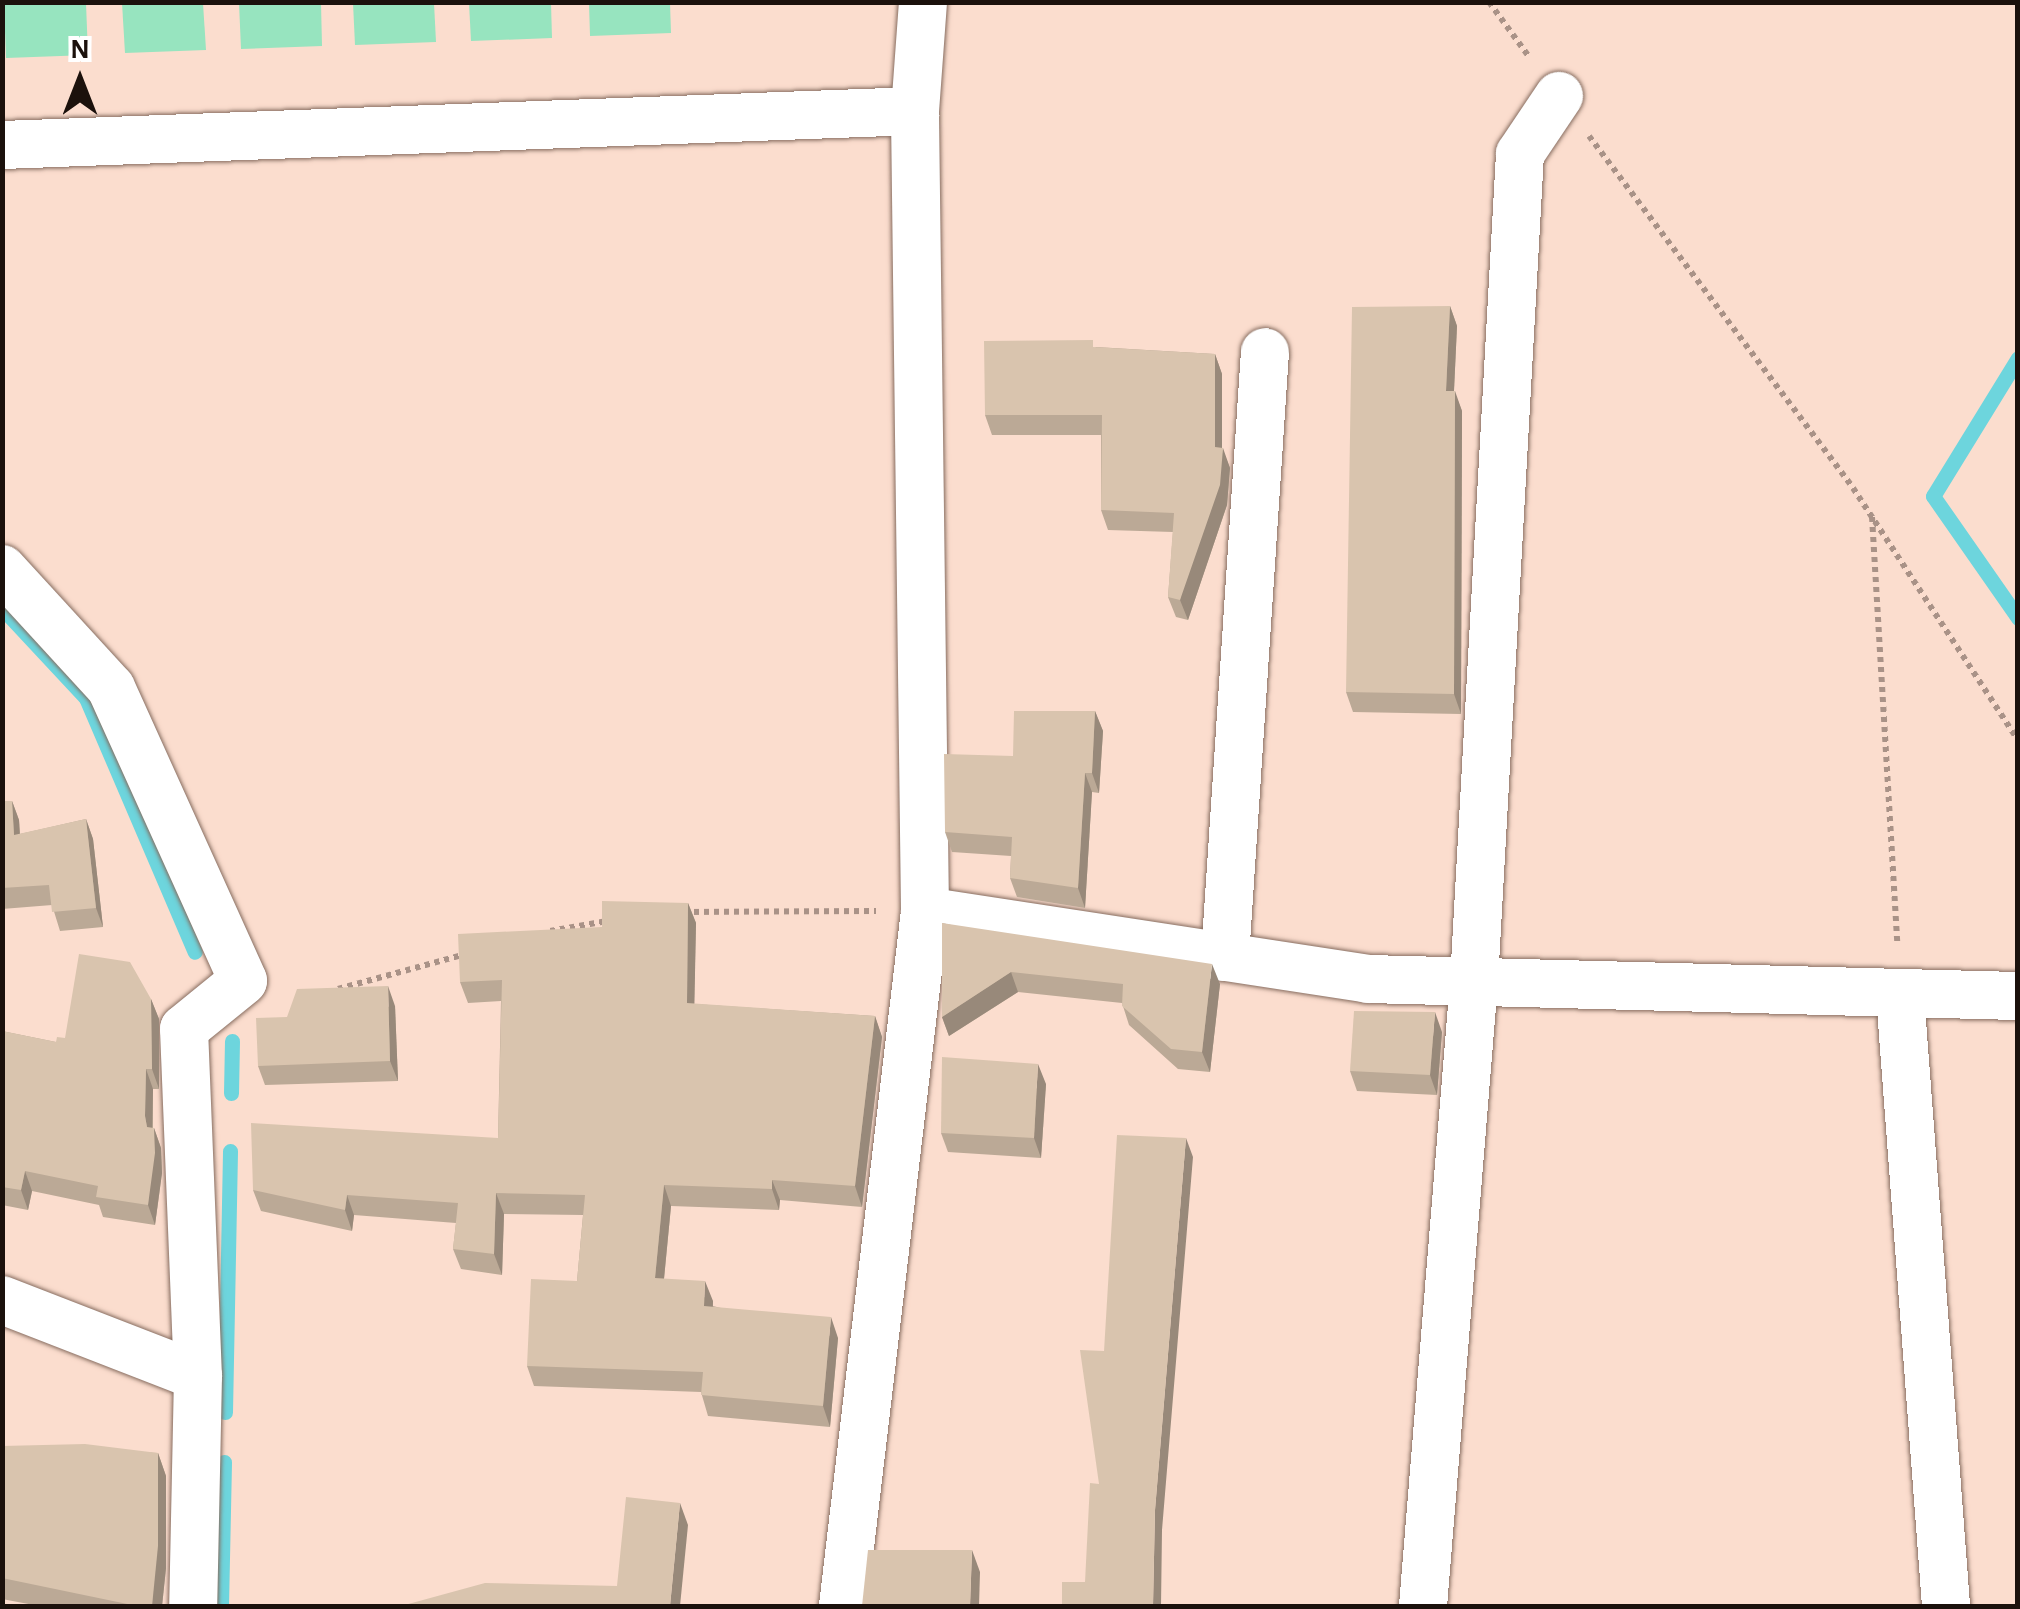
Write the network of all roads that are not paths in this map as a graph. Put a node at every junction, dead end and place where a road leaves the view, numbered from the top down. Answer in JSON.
{"nodes":[{"id":1,"x":922,"y":2,"type":"edge"},
{"id":2,"x":1559,"y":96,"type":"road end"},
{"id":3,"x":915,"y":111,"type":"junction"},
{"id":4,"x":2,"y":144,"type":"edge"},
{"id":5,"x":1265,"y":352,"type":"dead end"},
{"id":6,"x":2,"y":569,"type":"edge"},
{"id":7,"x":925,"y":911,"type":"junction"},
{"id":8,"x":1225,"y":957,"type":"junction"},
{"id":9,"x":1474,"y":982,"type":"junction"},
{"id":10,"x":1900,"y":995,"type":"junction"},
{"id":11,"x":2018,"y":996,"type":"edge"},
{"id":12,"x":2,"y":1300,"type":"edge"},
{"id":13,"x":198,"y":1376,"type":"junction"},
{"id":14,"x":193,"y":1606,"type":"edge"},
{"id":15,"x":843,"y":1606,"type":"edge"},
{"id":16,"x":1423,"y":1606,"type":"edge"},
{"id":17,"x":1946,"y":1606,"type":"edge"}],
"edges":[{"from":1,"to":3,"type":"street"},
{"from":2,"to":9,"type":"street"},
{"from":3,"to":4,"type":"street"},
{"from":3,"to":7,"type":"street"},
{"from":5,"to":8,"type":"street"},
{"from":6,"to":13,"type":"street"},
{"from":7,"to":8,"type":"street"},
{"from":7,"to":15,"type":"street"},
{"from":8,"to":9,"type":"street"},
{"from":9,"to":10,"type":"street"},
{"from":9,"to":16,"type":"street"},
{"from":10,"to":11,"type":"street"},
{"from":10,"to":17,"type":"street"},
{"from":12,"to":13,"type":"street"},
{"from":13,"to":14,"type":"street"}]}
